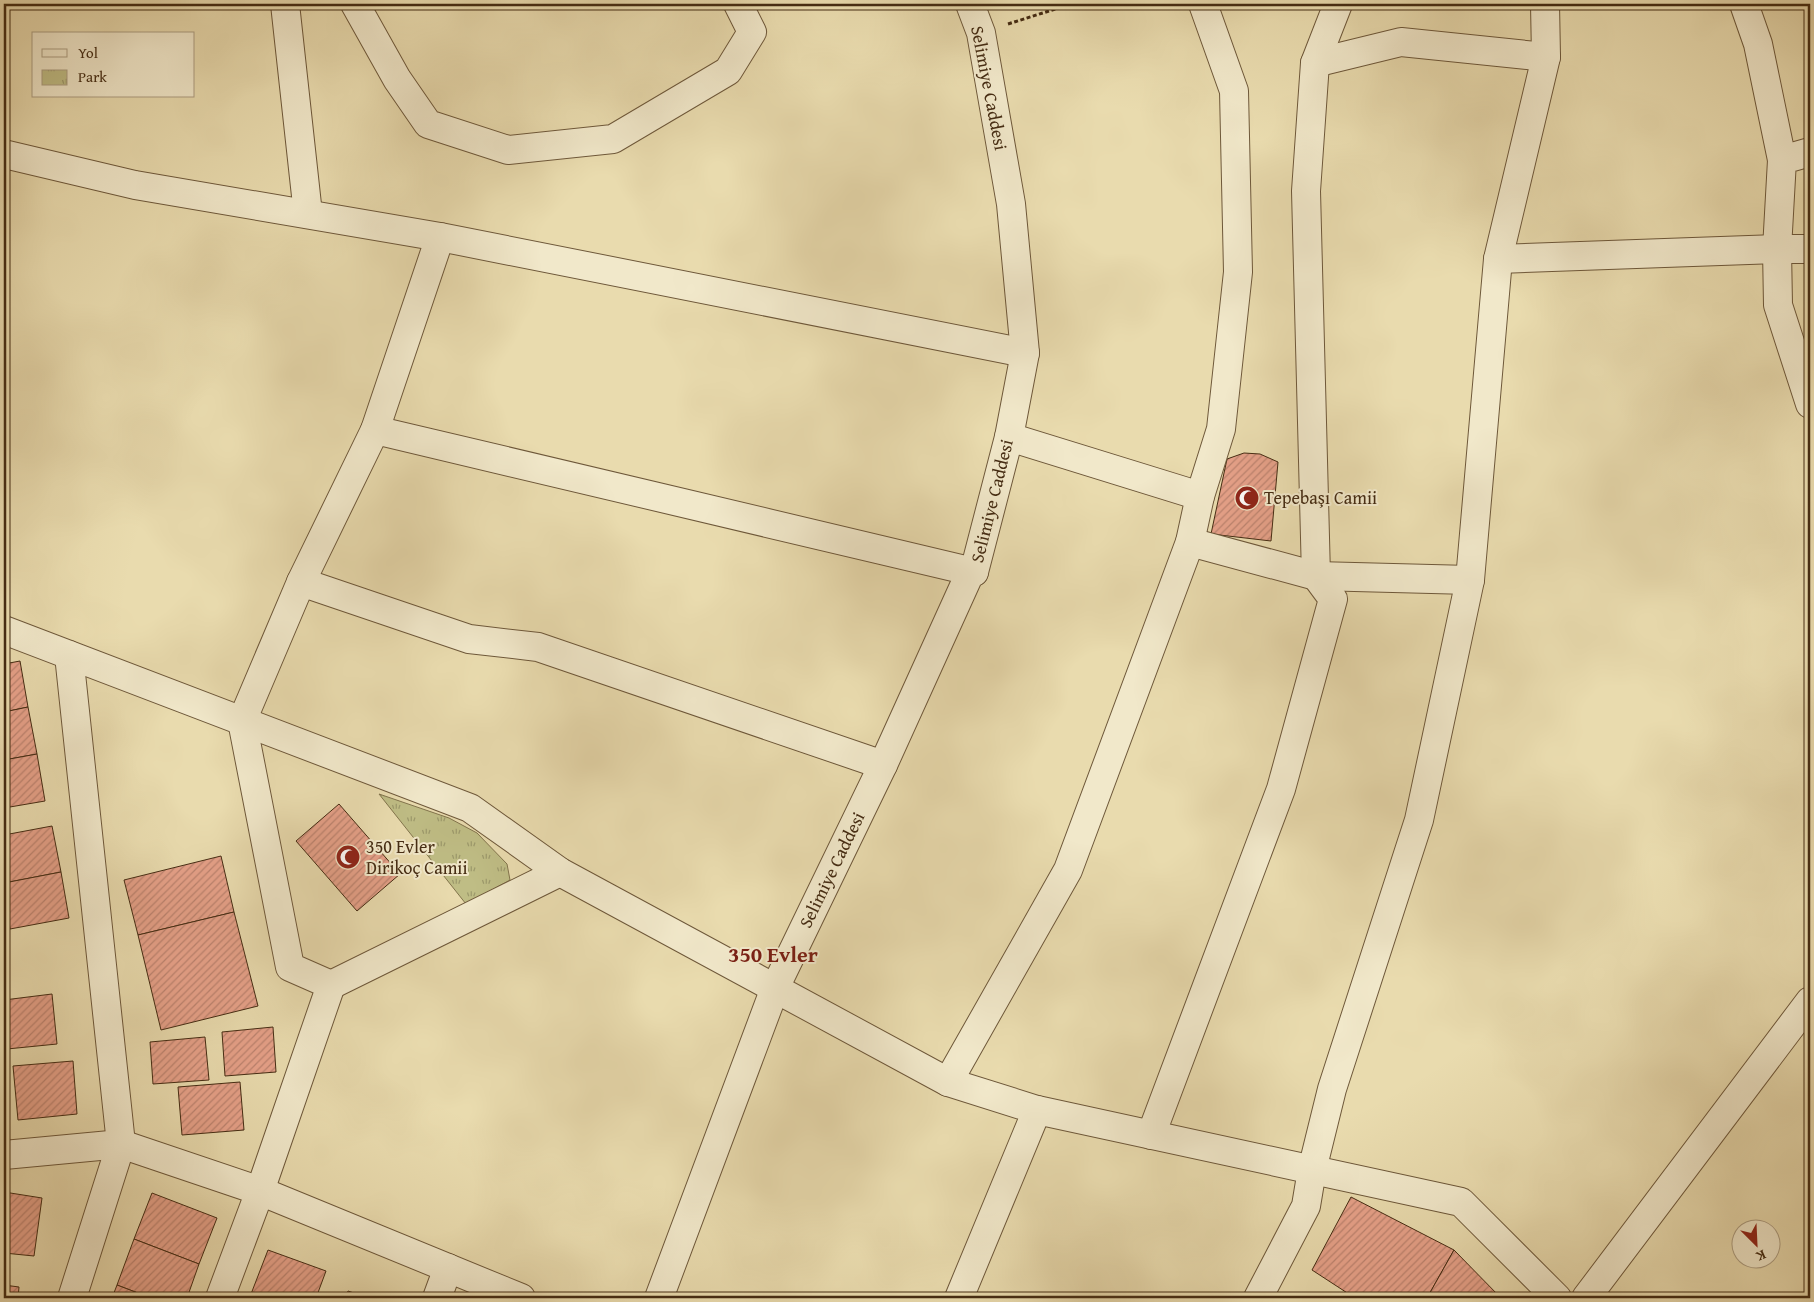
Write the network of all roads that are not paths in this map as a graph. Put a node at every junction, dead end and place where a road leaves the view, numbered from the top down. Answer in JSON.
{"nodes":[{"id":1,"x":285,"y":4,"type":"edge"},
{"id":2,"x":355,"y":4,"type":"edge"},
{"id":3,"x":738,"y":4,"type":"edge"},
{"id":4,"x":970,"y":4,"type":"edge"},
{"id":5,"x":1203,"y":4,"type":"edge"},
{"id":6,"x":1338,"y":4,"type":"edge"},
{"id":7,"x":1545,"y":4,"type":"edge"},
{"id":8,"x":1744,"y":4,"type":"edge"},
{"id":9,"x":1546,"y":57,"type":"junction"},
{"id":10,"x":1315,"y":63,"type":"junction"},
{"id":11,"x":1810,"y":152,"type":"edge"},
{"id":12,"x":4,"y":154,"type":"edge"},
{"id":13,"x":1782,"y":160,"type":"junction"},
{"id":14,"x":308,"y":214,"type":"junction"},
{"id":15,"x":440,"y":237,"type":"junction"},
{"id":16,"x":1777,"y":249,"type":"junction"},
{"id":17,"x":1810,"y":250,"type":"edge"},
{"id":18,"x":1498,"y":259,"type":"junction"},
{"id":19,"x":1025,"y":353,"type":"junction"},
{"id":20,"x":1810,"y":404,"type":"edge"},
{"id":21,"x":375,"y":430,"type":"junction"},
{"id":22,"x":1009,"y":437,"type":"junction"},
{"id":23,"x":1200,"y":496,"type":"junction"},
{"id":24,"x":1190,"y":542,"type":"junction"},
{"id":25,"x":974,"y":572,"type":"junction"},
{"id":26,"x":1316,"y":576,"type":"junction"},
{"id":27,"x":1470,"y":580,"type":"junction"},
{"id":28,"x":300,"y":582,"type":"junction"},
{"id":29,"x":4,"y":630,"type":"edge"},
{"id":30,"x":69,"y":655,"type":"junction"},
{"id":31,"x":242,"y":721,"type":"junction"},
{"id":32,"x":883,"y":765,"type":"junction"},
{"id":33,"x":560,"y":872,"type":"junction"},
{"id":34,"x":331,"y":985,"type":"junction"},
{"id":35,"x":775,"y":988,"type":"junction"},
{"id":36,"x":1810,"y":1001,"type":"edge"},
{"id":37,"x":948,"y":1082,"type":"junction"},
{"id":38,"x":1037,"y":1110,"type":"junction"},
{"id":39,"x":1151,"y":1135,"type":"junction"},
{"id":40,"x":121,"y":1144,"type":"junction"},
{"id":41,"x":4,"y":1154,"type":"edge"},
{"id":42,"x":1312,"y":1170,"type":"junction"},
{"id":43,"x":260,"y":1190,"type":"junction"},
{"id":44,"x":448,"y":1268,"type":"junction"},
{"id":45,"x":72,"y":1298,"type":"edge"},
{"id":46,"x":220,"y":1298,"type":"edge"},
{"id":47,"x":436,"y":1298,"type":"edge"},
{"id":48,"x":521,"y":1298,"type":"edge"},
{"id":49,"x":659,"y":1298,"type":"edge"},
{"id":50,"x":959,"y":1298,"type":"edge"},
{"id":51,"x":1258,"y":1298,"type":"edge"},
{"id":52,"x":1557,"y":1298,"type":"edge"},
{"id":53,"x":1586,"y":1298,"type":"edge"}],
"edges":[{"from":1,"to":14,"type":"street"},
{"from":2,"to":3,"type":"street"},
{"from":4,"to":19,"type":"street","name":"Selimiye Caddesi"},
{"from":5,"to":23,"type":"street"},
{"from":6,"to":10,"type":"street"},
{"from":7,"to":9,"type":"street"},
{"from":8,"to":13,"type":"street"},
{"from":9,"to":10,"type":"street"},
{"from":9,"to":18,"type":"street"},
{"from":10,"to":26,"type":"street"},
{"from":11,"to":13,"type":"street"},
{"from":12,"to":14,"type":"street"},
{"from":13,"to":16,"type":"street"},
{"from":14,"to":15,"type":"street"},
{"from":15,"to":19,"type":"street"},
{"from":15,"to":21,"type":"street"},
{"from":16,"to":17,"type":"street"},
{"from":16,"to":18,"type":"street"},
{"from":16,"to":20,"type":"street"},
{"from":18,"to":27,"type":"street"},
{"from":19,"to":22,"type":"street","name":"Selimiye Caddesi"},
{"from":21,"to":25,"type":"street"},
{"from":21,"to":28,"type":"street"},
{"from":22,"to":23,"type":"street"},
{"from":22,"to":25,"type":"street","name":"Selimiye Caddesi"},
{"from":23,"to":24,"type":"street"},
{"from":24,"to":26,"type":"street"},
{"from":24,"to":37,"type":"street"},
{"from":25,"to":32,"type":"street","name":"Selimiye Caddesi"},
{"from":26,"to":27,"type":"street"},
{"from":26,"to":39,"type":"street"},
{"from":27,"to":42,"type":"street"},
{"from":28,"to":31,"type":"street"},
{"from":28,"to":32,"type":"street"},
{"from":29,"to":30,"type":"street"},
{"from":30,"to":31,"type":"street"},
{"from":30,"to":40,"type":"street"},
{"from":31,"to":33,"type":"street"},
{"from":31,"to":34,"type":"street"},
{"from":32,"to":35,"type":"street","name":"Selimiye Caddesi"},
{"from":33,"to":34,"type":"street"},
{"from":33,"to":35,"type":"street"},
{"from":34,"to":43,"type":"street"},
{"from":35,"to":37,"type":"street"},
{"from":35,"to":49,"type":"street","name":"Selimiye Caddesi"},
{"from":36,"to":53,"type":"street"},
{"from":37,"to":38,"type":"street"},
{"from":38,"to":39,"type":"street"},
{"from":38,"to":50,"type":"street"},
{"from":39,"to":42,"type":"street"},
{"from":40,"to":41,"type":"street"},
{"from":40,"to":43,"type":"street"},
{"from":40,"to":45,"type":"street"},
{"from":42,"to":51,"type":"street"},
{"from":42,"to":52,"type":"street"},
{"from":43,"to":44,"type":"street"},
{"from":43,"to":46,"type":"street"},
{"from":44,"to":47,"type":"street"},
{"from":44,"to":48,"type":"street"}]}
